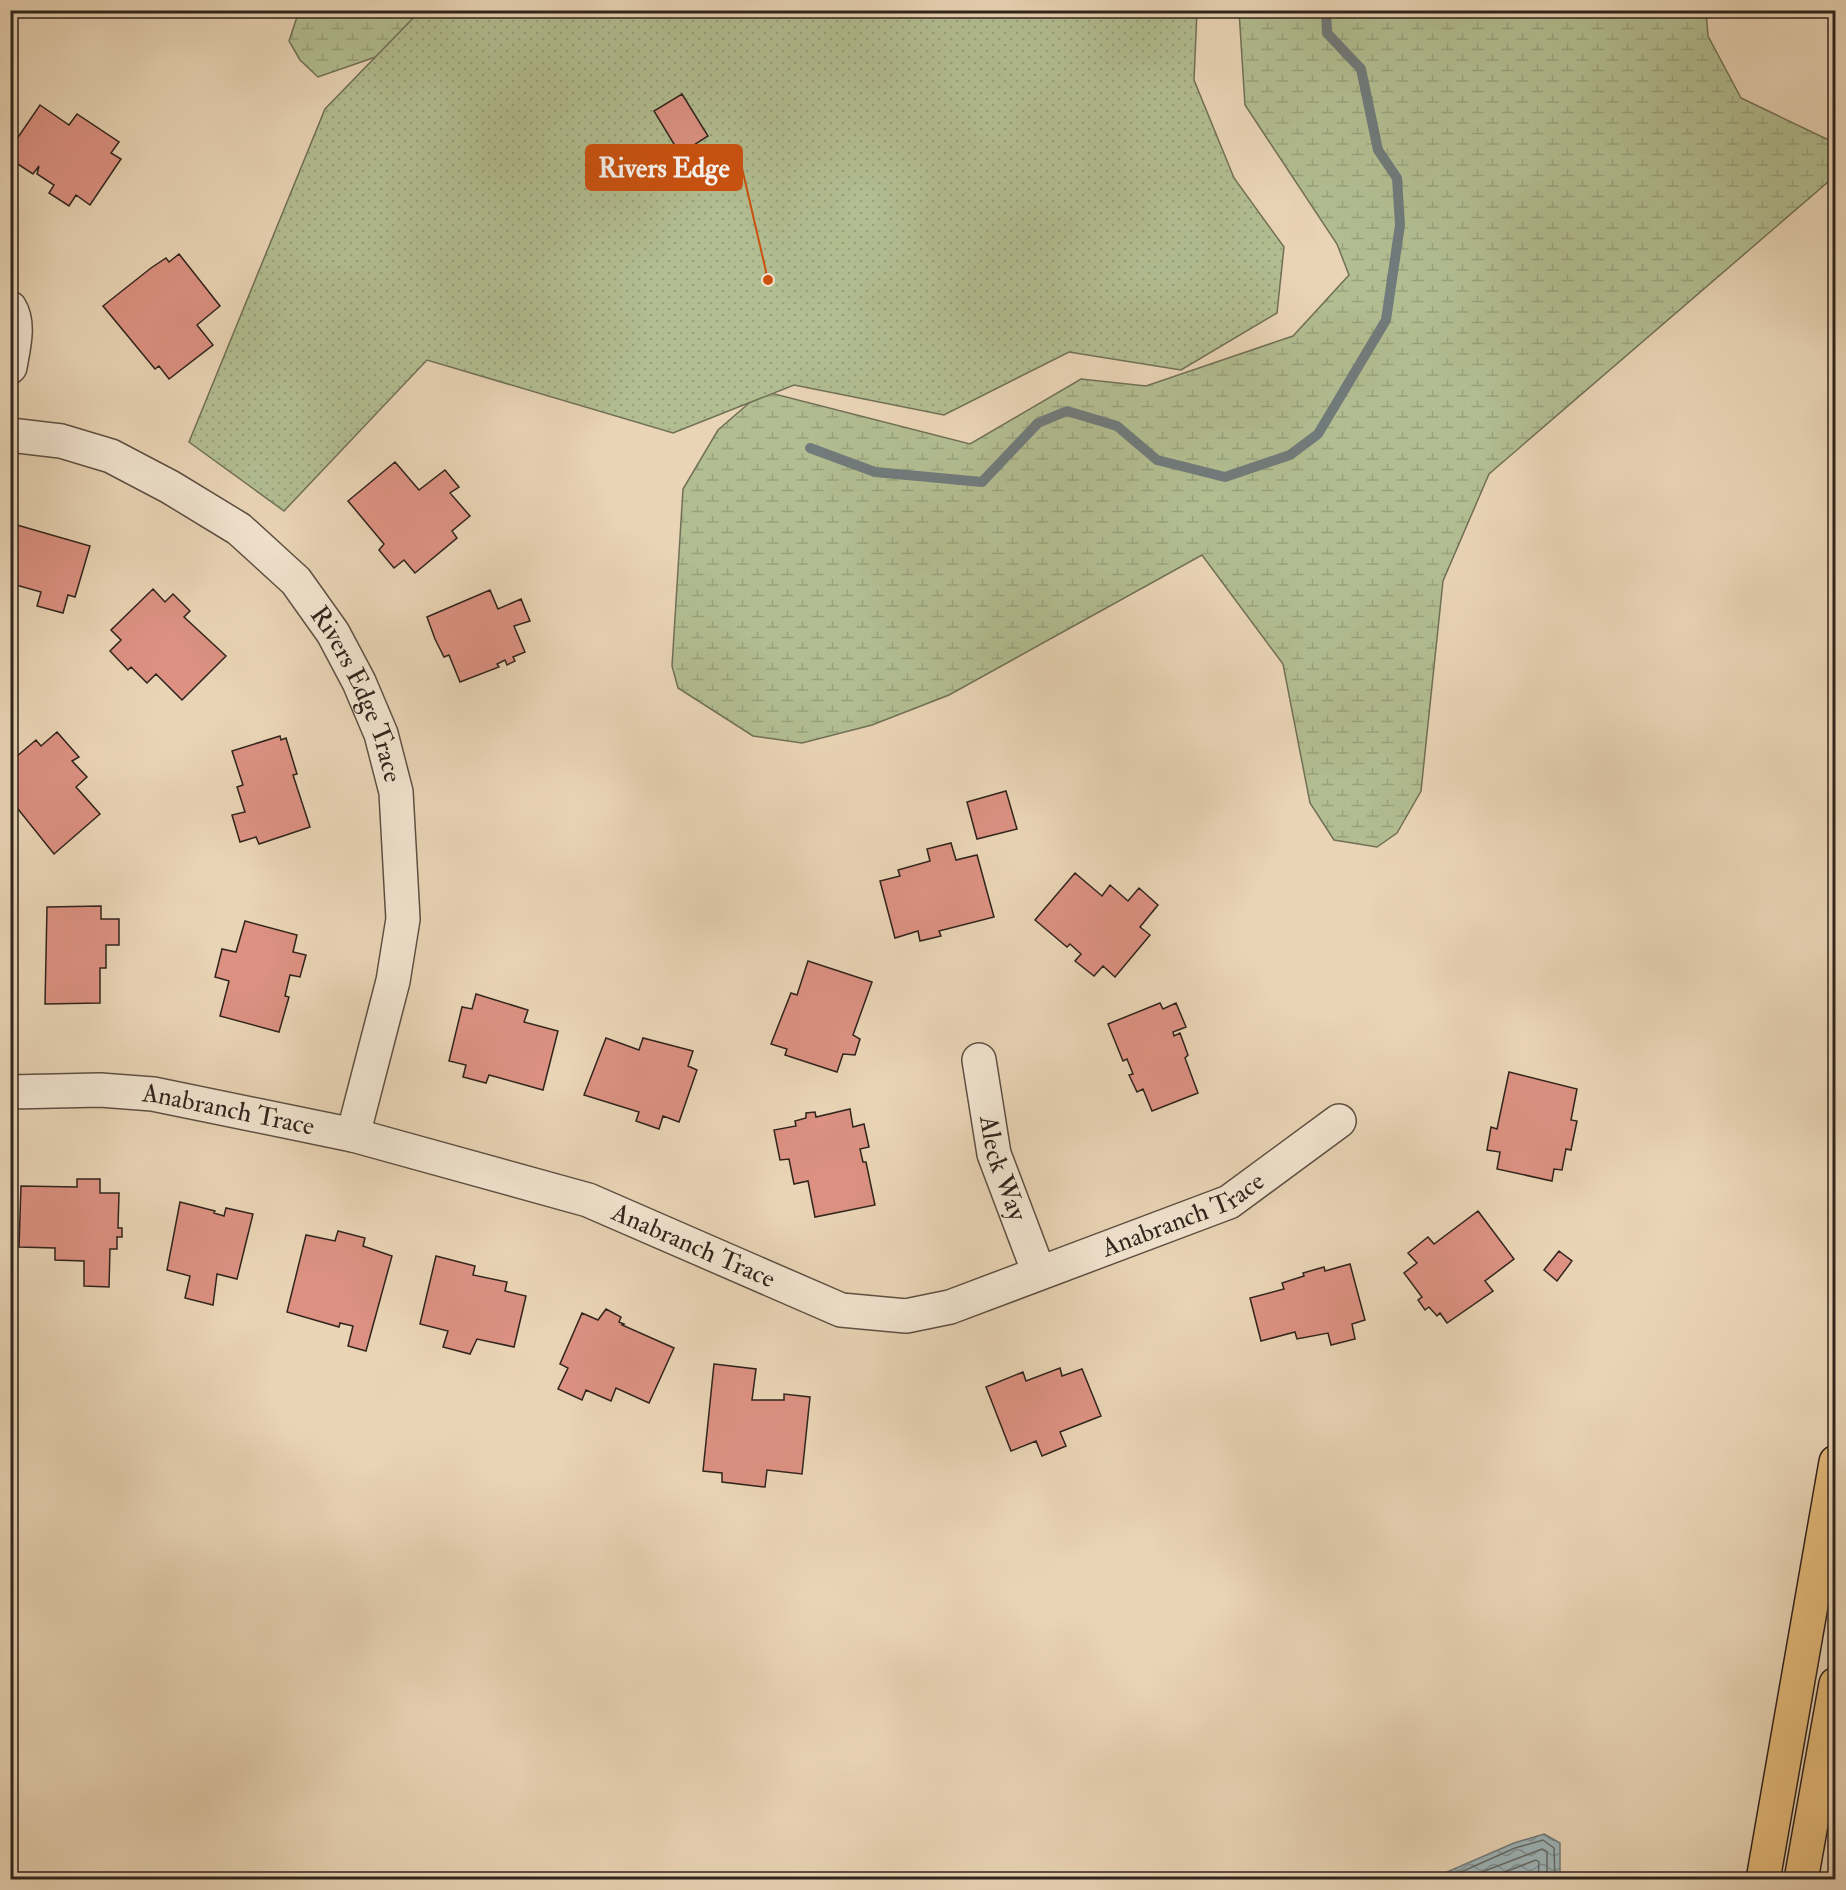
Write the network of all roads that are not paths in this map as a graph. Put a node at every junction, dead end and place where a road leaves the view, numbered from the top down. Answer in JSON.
{"nodes":[{"id":1,"x":10,"y":308,"type":"edge"},
{"id":2,"x":10,"y":367,"type":"edge"},
{"id":3,"x":10,"y":435,"type":"edge"},
{"id":4,"x":979,"y":1060,"type":"dead end"},
{"id":5,"x":10,"y":1092,"type":"edge"},
{"id":6,"x":1339,"y":1121,"type":"dead end"},
{"id":7,"x":353,"y":1135,"type":"junction"},
{"id":8,"x":1039,"y":1273,"type":"junction"},
{"id":9,"x":1836,"y":1462,"type":"edge"},
{"id":10,"x":1836,"y":1684,"type":"edge"},
{"id":11,"x":1763,"y":1880,"type":"edge"},
{"id":12,"x":1801,"y":1880,"type":"edge"}],
"edges":[{"from":1,"to":2,"type":"street"},
{"from":3,"to":7,"type":"street","name":"Rivers Edge Trace"},
{"from":4,"to":8,"type":"street","name":"Aleck Way"},
{"from":5,"to":7,"type":"street","name":"Anabranch Trace"},
{"from":6,"to":8,"type":"street","name":"Anabranch Trace"},
{"from":7,"to":8,"type":"street","name":"Anabranch Trace"},
{"from":9,"to":11,"type":"highway"},
{"from":10,"to":12,"type":"highway"}]}
